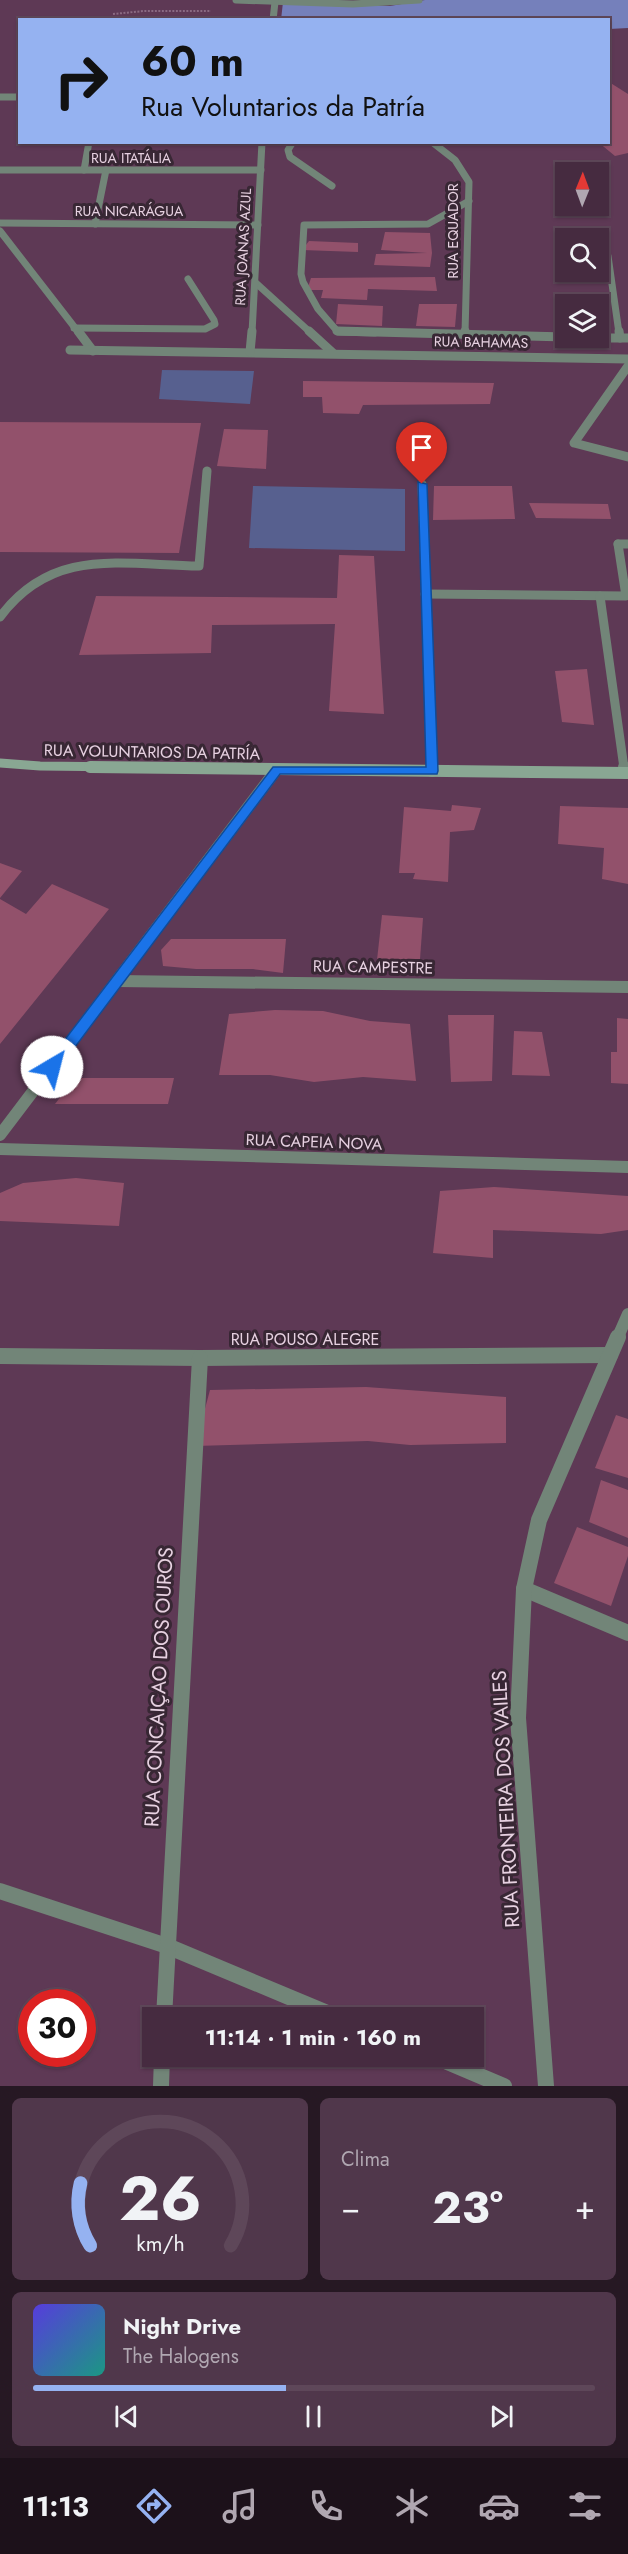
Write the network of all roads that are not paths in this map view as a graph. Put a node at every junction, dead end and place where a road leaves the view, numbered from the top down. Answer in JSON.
{"nodes":[{"id":1,"x":236,"y":0,"type":"edge"},
{"id":2,"x":418,"y":0,"type":"edge"},
{"id":3,"x":276,"y":2,"type":"junction"},
{"id":4,"x":273,"y":17,"type":"edge"},
{"id":5,"x":0,"y":97,"type":"edge"},
{"id":6,"x":18,"y":97,"type":"edge"},
{"id":7,"x":89,"y":144,"type":"edge"},
{"id":8,"x":262,"y":144,"type":"edge"},
{"id":9,"x":292,"y":144,"type":"edge"},
{"id":10,"x":435,"y":144,"type":"edge"},
{"id":11,"x":0,"y":170,"type":"edge"},
{"id":12,"x":84,"y":170,"type":"junction"},
{"id":13,"x":106,"y":170,"type":"junction"},
{"id":14,"x":261,"y":170,"type":"junction"},
{"id":15,"x":332,"y":186,"type":"dead end"},
{"id":16,"x":470,"y":201,"type":"junction"},
{"id":17,"x":0,"y":223,"type":"edge"},
{"id":18,"x":95,"y":224,"type":"junction"},
{"id":19,"x":258,"y":225,"type":"junction"},
{"id":20,"x":0,"y":231,"type":"edge"},
{"id":21,"x":609,"y":261,"type":"edge"},
{"id":22,"x":188,"y":279,"type":"dead end"},
{"id":23,"x":256,"y":283,"type":"junction"},
{"id":24,"x":74,"y":328,"type":"junction"},
{"id":25,"x":465,"y":334,"type":"junction"},
{"id":26,"x":555,"y":337,"type":"edge"},
{"id":27,"x":624,"y":338,"type":"edge"},
{"id":28,"x":70,"y":350,"type":"dead end"},
{"id":29,"x":93,"y":351,"type":"junction"},
{"id":30,"x":250,"y":352,"type":"junction"},
{"id":31,"x":333,"y":353,"type":"junction"},
{"id":32,"x":628,"y":359,"type":"edge"},
{"id":33,"x":628,"y":366,"type":"edge"},
{"id":34,"x":628,"y":457,"type":"edge"},
{"id":35,"x":207,"y":471,"type":"dead end"},
{"id":36,"x":422,"y":484,"type":"dead end"},
{"id":37,"x":623,"y":544,"type":"edge"},
{"id":38,"x":425,"y":594,"type":"junction"},
{"id":39,"x":600,"y":596,"type":"junction"},
{"id":40,"x":627,"y":596,"type":"edge"},
{"id":41,"x":0,"y":617,"type":"edge"},
{"id":42,"x":0,"y":763,"type":"edge"},
{"id":43,"x":277,"y":770,"type":"junction"},
{"id":44,"x":432,"y":771,"type":"junction"},
{"id":45,"x":626,"y":773,"type":"edge"},
{"id":46,"x":117,"y":981,"type":"junction"},
{"id":47,"x":628,"y":987,"type":"edge"},
{"id":48,"x":0,"y":1135,"type":"edge"},
{"id":49,"x":0,"y":1149,"type":"edge"},
{"id":50,"x":628,"y":1167,"type":"edge"},
{"id":51,"x":628,"y":1314,"type":"edge"},
{"id":52,"x":610,"y":1355,"type":"junction"},
{"id":53,"x":0,"y":1356,"type":"edge"},
{"id":54,"x":200,"y":1358,"type":"junction"},
{"id":55,"x":524,"y":1589,"type":"junction"},
{"id":56,"x":628,"y":1633,"type":"edge"},
{"id":57,"x":0,"y":1891,"type":"edge"},
{"id":58,"x":167,"y":1946,"type":"junction"},
{"id":59,"x":164,"y":2007,"type":"edge"},
{"id":60,"x":313,"y":2007,"type":"edge"},
{"id":61,"x":162,"y":2067,"type":"edge"},
{"id":62,"x":459,"y":2067,"type":"edge"},
{"id":63,"x":161,"y":2086,"type":"edge"},
{"id":64,"x":504,"y":2086,"type":"edge"},
{"id":65,"x":546,"y":2086,"type":"edge"}],
"edges":[{"from":1,"to":3,"type":"street"},
{"from":2,"to":3,"type":"street"},
{"from":3,"to":4,"type":"street"},
{"from":5,"to":6,"type":"street"},
{"from":7,"to":12,"type":"street"},
{"from":8,"to":14,"type":"street","name":"RUA JOANAS AZUL"},
{"from":9,"to":15,"type":"street"},
{"from":10,"to":16,"type":"street","name":"RUA EQUADOR"},
{"from":11,"to":12,"type":"street","name":"RUA ITATÁLIA"},
{"from":12,"to":13,"type":"street","name":"RUA ITATÁLIA"},
{"from":13,"to":14,"type":"street","name":"RUA ITATÁLIA"},
{"from":13,"to":18,"type":"street"},
{"from":14,"to":19,"type":"street","name":"RUA JOANAS AZUL"},
{"from":16,"to":25,"type":"street","name":"RUA EQUADOR"},
{"from":16,"to":25,"type":"street","name":"RUA BAHAMAS"},
{"from":17,"to":18,"type":"street","name":"RUA NICARÁGUA"},
{"from":18,"to":19,"type":"street","name":"RUA NICARÁGUA"},
{"from":19,"to":23,"type":"street","name":"RUA JOANAS AZUL"},
{"from":20,"to":24,"type":"street"},
{"from":21,"to":27,"type":"street"},
{"from":22,"to":24,"type":"street"},
{"from":23,"to":30,"type":"street","name":"RUA JOANAS AZUL"},
{"from":23,"to":31,"type":"street"},
{"from":24,"to":29,"type":"street"},
{"from":25,"to":26,"type":"street","name":"RUA BAHAMAS"},
{"from":28,"to":29,"type":"street","name":"RUA BAHAMAS"},
{"from":29,"to":30,"type":"street","name":"RUA BAHAMAS"},
{"from":30,"to":31,"type":"street","name":"RUA BAHAMAS"},
{"from":31,"to":32,"type":"street","name":"RUA BAHAMAS"},
{"from":33,"to":34,"type":"street"},
{"from":35,"to":41,"type":"street"},
{"from":36,"to":38,"type":"street"},
{"from":37,"to":40,"type":"street"},
{"from":38,"to":39,"type":"street"},
{"from":38,"to":44,"type":"street"},
{"from":39,"to":40,"type":"street"},
{"from":39,"to":45,"type":"street"},
{"from":42,"to":43,"type":"street","name":"RUA VOLUNTARIOS DA PATRÍA"},
{"from":43,"to":44,"type":"street","name":"RUA VOLUNTARIOS DA PATRÍA"},
{"from":43,"to":46,"type":"street"},
{"from":44,"to":45,"type":"street","name":"RUA VOLUNTARIOS DA PATRÍA"},
{"from":46,"to":47,"type":"street","name":"RUA CAMPESTRE"},
{"from":46,"to":48,"type":"street"},
{"from":49,"to":50,"type":"street","name":"RUA CAPEIA NOVA"},
{"from":51,"to":52,"type":"street","name":"RUA FRONTEIRA DOS VAILES"},
{"from":52,"to":54,"type":"street","name":"RUA POUSO ALEGRE"},
{"from":52,"to":55,"type":"street","name":"RUA FRONTEIRA DOS VAILES"},
{"from":53,"to":54,"type":"street","name":"RUA POUSO ALEGRE"},
{"from":54,"to":58,"type":"street","name":"RUA CONCAIÇAO DOS OUROS"},
{"from":55,"to":56,"type":"street"},
{"from":55,"to":65,"type":"street","name":"RUA FRONTEIRA DOS VAILES"},
{"from":57,"to":58,"type":"street"},
{"from":58,"to":59,"type":"street","name":"RUA CONCAIÇAO DOS OUROS"},
{"from":58,"to":60,"type":"street"},
{"from":61,"to":63,"type":"street"},
{"from":62,"to":64,"type":"street"}]}
